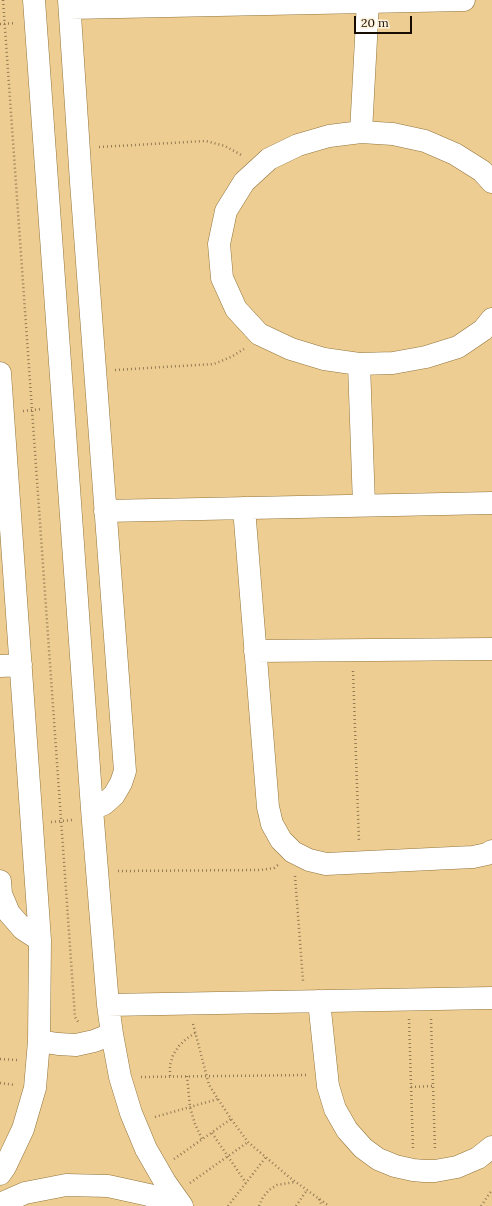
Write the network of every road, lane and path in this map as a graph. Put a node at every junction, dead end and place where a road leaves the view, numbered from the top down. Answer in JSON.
{"nodes":[{"id":1,"x":3,"y":0,"type":"edge"},
{"id":2,"x":34,"y":0,"type":"edge"},
{"id":3,"x":464,"y":0,"type":"edge"},
{"id":4,"x":368,"y":2,"type":"junction"},
{"id":5,"x":70,"y":4,"type":"edge"},
{"id":6,"x":361,"y":132,"type":"junction"},
{"id":7,"x":78,"y":148,"type":"junction"},
{"id":8,"x":258,"y":169,"type":"junction"},
{"id":9,"x":81,"y":182,"type":"junction"},
{"id":10,"x":492,"y":182,"type":"edge"},
{"id":11,"x":46,"y":184,"type":"junction"},
{"id":12,"x":492,"y":319,"type":"edge"},
{"id":13,"x":259,"y":334,"type":"junction"},
{"id":14,"x":359,"y":364,"type":"junction"},
{"id":15,"x":95,"y":371,"type":"junction"},
{"id":16,"x":0,"y":373,"type":"edge"},
{"id":17,"x":62,"y":406,"type":"junction"},
{"id":18,"x":32,"y":410,"type":"junction"},
{"id":19,"x":3,"y":414,"type":"junction"},
{"id":20,"x":5,"y":502,"type":"edge"},
{"id":21,"x":492,"y":502,"type":"edge"},
{"id":22,"x":364,"y":505,"type":"junction"},
{"id":23,"x":244,"y":508,"type":"junction"},
{"id":24,"x":105,"y":511,"type":"junction"},
{"id":25,"x":492,"y":648,"type":"edge"},
{"id":26,"x":352,"y":650,"type":"junction"},
{"id":27,"x":255,"y":651,"type":"junction"},
{"id":28,"x":11,"y":665,"type":"edge"},
{"id":29,"x":92,"y":814,"type":"junction"},
{"id":30,"x":62,"y":821,"type":"junction"},
{"id":31,"x":32,"y":824,"type":"junction"},
{"id":32,"x":492,"y":851,"type":"edge"},
{"id":33,"x":293,"y":852,"type":"junction"},
{"id":34,"x":360,"y":862,"type":"junction"},
{"id":35,"x":97,"y":871,"type":"junction"},
{"id":36,"x":0,"y":881,"type":"edge"},
{"id":37,"x":40,"y":940,"type":"junction"},
{"id":38,"x":492,"y":998,"type":"edge"},
{"id":39,"x":409,"y":999,"type":"junction"},
{"id":40,"x":430,"y":999,"type":"junction"},
{"id":41,"x":312,"y":1001,"type":"junction"},
{"id":42,"x":188,"y":1004,"type":"junction"},
{"id":43,"x":108,"y":1005,"type":"junction"},
{"id":44,"x":84,"y":1025,"type":"dead end"},
{"id":45,"x":196,"y":1033,"type":"junction"},
{"id":46,"x":112,"y":1034,"type":"junction"},
{"id":47,"x":39,"y":1041,"type":"junction"},
{"id":48,"x":327,"y":1075,"type":"junction"},
{"id":49,"x":170,"y":1076,"type":"junction"},
{"id":50,"x":187,"y":1076,"type":"junction"},
{"id":51,"x":207,"y":1076,"type":"junction"},
{"id":52,"x":120,"y":1077,"type":"junction"},
{"id":53,"x":432,"y":1086,"type":"junction"},
{"id":54,"x":411,"y":1087,"type":"junction"},
{"id":55,"x":218,"y":1099,"type":"junction"},
{"id":56,"x":190,"y":1107,"type":"junction"},
{"id":57,"x":231,"y":1119,"type":"junction"},
{"id":58,"x":136,"y":1123,"type":"junction"},
{"id":59,"x":212,"y":1133,"type":"junction"},
{"id":60,"x":202,"y":1139,"type":"junction"},
{"id":61,"x":248,"y":1142,"type":"junction"},
{"id":62,"x":492,"y":1147,"type":"edge"},
{"id":63,"x":228,"y":1156,"type":"junction"},
{"id":64,"x":266,"y":1157,"type":"junction"},
{"id":65,"x":158,"y":1170,"type":"junction"},
{"id":66,"x":413,"y":1170,"type":"junction"},
{"id":67,"x":435,"y":1171,"type":"junction"},
{"id":68,"x":0,"y":1174,"type":"edge"},
{"id":69,"x":296,"y":1182,"type":"junction"},
{"id":70,"x":246,"y":1183,"type":"junction"},
{"id":71,"x":307,"y":1190,"type":"junction"},
{"id":72,"x":492,"y":1190,"type":"edge"},
{"id":73,"x":318,"y":1198,"type":"junction"},
{"id":74,"x":176,"y":1202,"type":"edge"},
{"id":75,"x":0,"y":1204,"type":"edge"},
{"id":76,"x":228,"y":1206,"type":"edge"},
{"id":77,"x":259,"y":1206,"type":"edge"},
{"id":78,"x":296,"y":1206,"type":"edge"},
{"id":79,"x":322,"y":1206,"type":"edge"},
{"id":80,"x":329,"y":1206,"type":"edge"},
{"id":81,"x":481,"y":1206,"type":"edge"}],
"edges":[{"from":1,"to":18,"type":"path"},
{"from":2,"to":11,"type":"street"},
{"from":3,"to":4,"type":"street"},
{"from":4,"to":5,"type":"street"},
{"from":4,"to":6,"type":"street"},
{"from":5,"to":7,"type":"street"},
{"from":6,"to":8,"type":"street"},
{"from":6,"to":10,"type":"street"},
{"from":7,"to":8,"type":"path"},
{"from":7,"to":9,"type":"street"},
{"from":8,"to":13,"type":"street"},
{"from":9,"to":11,"type":"street"},
{"from":9,"to":15,"type":"street"},
{"from":11,"to":17,"type":"street"},
{"from":12,"to":14,"type":"street"},
{"from":13,"to":14,"type":"street"},
{"from":13,"to":15,"type":"path"},
{"from":14,"to":22,"type":"street"},
{"from":15,"to":24,"type":"street"},
{"from":16,"to":19,"type":"street"},
{"from":17,"to":18,"type":"path"},
{"from":17,"to":29,"type":"street"},
{"from":18,"to":19,"type":"path"},
{"from":18,"to":30,"type":"path"},
{"from":19,"to":20,"type":"street"},
{"from":20,"to":28,"type":"street"},
{"from":21,"to":22,"type":"street"},
{"from":22,"to":23,"type":"street"},
{"from":23,"to":24,"type":"street"},
{"from":23,"to":27,"type":"street"},
{"from":24,"to":29,"type":"street"},
{"from":25,"to":26,"type":"street"},
{"from":26,"to":27,"type":"street"},
{"from":26,"to":34,"type":"path"},
{"from":27,"to":33,"type":"street"},
{"from":28,"to":31,"type":"street"},
{"from":29,"to":30,"type":"path"},
{"from":29,"to":35,"type":"street"},
{"from":30,"to":31,"type":"path"},
{"from":30,"to":44,"type":"path"},
{"from":31,"to":37,"type":"street"},
{"from":32,"to":34,"type":"street"},
{"from":33,"to":34,"type":"street"},
{"from":33,"to":35,"type":"path"},
{"from":33,"to":41,"type":"path"},
{"from":35,"to":43,"type":"street"},
{"from":36,"to":37,"type":"street"},
{"from":37,"to":47,"type":"street"},
{"from":38,"to":40,"type":"street"},
{"from":39,"to":40,"type":"street"},
{"from":39,"to":41,"type":"street"},
{"from":39,"to":54,"type":"path"},
{"from":40,"to":53,"type":"path"},
{"from":41,"to":42,"type":"street"},
{"from":41,"to":48,"type":"street"},
{"from":42,"to":43,"type":"street"},
{"from":42,"to":45,"type":"path"},
{"from":43,"to":46,"type":"street"},
{"from":45,"to":49,"type":"path"},
{"from":45,"to":51,"type":"path"},
{"from":46,"to":47,"type":"street"},
{"from":46,"to":52,"type":"street"},
{"from":47,"to":68,"type":"street"},
{"from":48,"to":51,"type":"path"},
{"from":48,"to":66,"type":"street"},
{"from":49,"to":50,"type":"path"},
{"from":49,"to":52,"type":"path"},
{"from":50,"to":51,"type":"path"},
{"from":50,"to":56,"type":"path"},
{"from":51,"to":55,"type":"path"},
{"from":52,"to":58,"type":"street"},
{"from":53,"to":54,"type":"path"},
{"from":53,"to":67,"type":"path"},
{"from":54,"to":66,"type":"path"},
{"from":55,"to":56,"type":"path"},
{"from":55,"to":57,"type":"path"},
{"from":56,"to":58,"type":"path"},
{"from":56,"to":60,"type":"path"},
{"from":57,"to":59,"type":"path"},
{"from":57,"to":61,"type":"path"},
{"from":58,"to":65,"type":"street"},
{"from":59,"to":60,"type":"path"},
{"from":59,"to":63,"type":"path"},
{"from":60,"to":65,"type":"path"},
{"from":61,"to":63,"type":"path"},
{"from":61,"to":64,"type":"path"},
{"from":62,"to":67,"type":"street"},
{"from":63,"to":70,"type":"path"},
{"from":63,"to":74,"type":"path"},
{"from":64,"to":69,"type":"path"},
{"from":64,"to":70,"type":"path"},
{"from":65,"to":74,"type":"street"},
{"from":66,"to":67,"type":"street"},
{"from":69,"to":71,"type":"path"},
{"from":69,"to":77,"type":"path"},
{"from":70,"to":76,"type":"path"},
{"from":71,"to":73,"type":"path"},
{"from":71,"to":78,"type":"path"},
{"from":72,"to":81,"type":"path"},
{"from":73,"to":79,"type":"path"},
{"from":73,"to":80,"type":"path"},
{"from":74,"to":75,"type":"street"}]}
